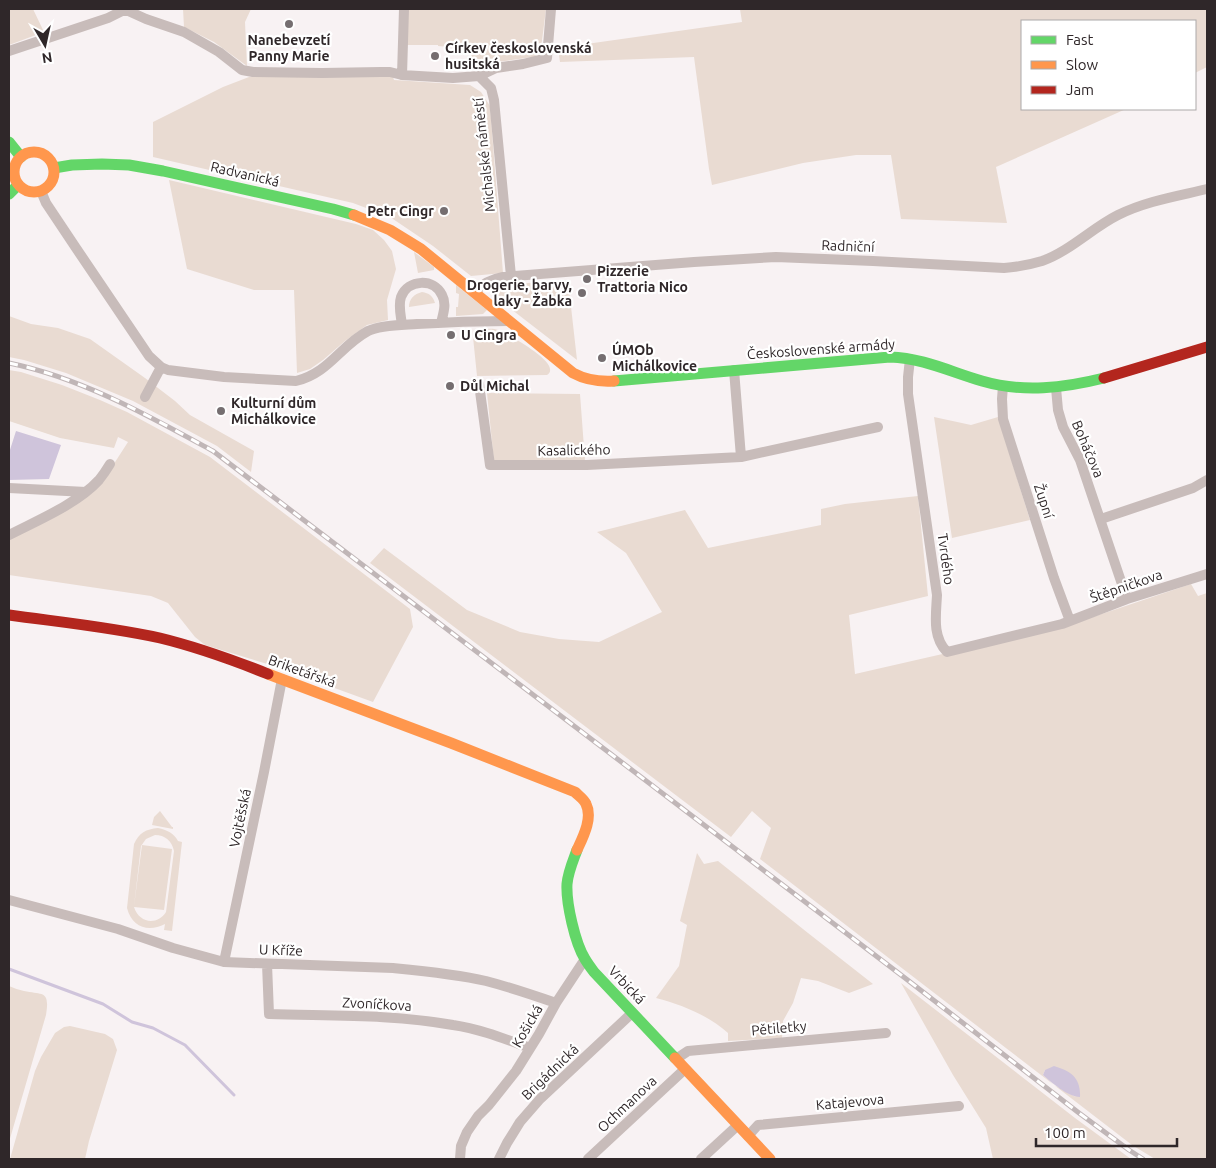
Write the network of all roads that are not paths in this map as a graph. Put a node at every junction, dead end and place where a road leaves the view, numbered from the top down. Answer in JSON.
{"nodes":[{"id":1,"x":125,"y":9,"type":"edge"},
{"id":2,"x":404,"y":9,"type":"edge"},
{"id":3,"x":551,"y":9,"type":"edge"},
{"id":4,"x":9,"y":51,"type":"edge"},
{"id":5,"x":402,"y":75,"type":"junction"},
{"id":6,"x":479,"y":76,"type":"junction"},
{"id":7,"x":9,"y":142,"type":"edge"},
{"id":8,"x":21,"y":157,"type":"junction"},
{"id":9,"x":54,"y":168,"type":"junction"},
{"id":10,"x":18,"y":186,"type":"junction"},
{"id":11,"x":1207,"y":189,"type":"edge"},
{"id":12,"x":41,"y":191,"type":"junction"},
{"id":13,"x":9,"y":194,"type":"edge"},
{"id":14,"x":422,"y":249,"type":"joint"},
{"id":15,"x":510,"y":276,"type":"junction"},
{"id":16,"x":475,"y":292,"type":"junction"},
{"id":17,"x":509,"y":321,"type":"junction"},
{"id":18,"x":441,"y":323,"type":"junction"},
{"id":19,"x":402,"y":325,"type":"junction"},
{"id":20,"x":1207,"y":348,"type":"edge"},
{"id":21,"x":910,"y":359,"type":"junction"},
{"id":22,"x":161,"y":367,"type":"junction"},
{"id":23,"x":734,"y":370,"type":"junction"},
{"id":24,"x":479,"y":384,"type":"dead end"},
{"id":25,"x":1003,"y":386,"type":"junction"},
{"id":26,"x":1056,"y":388,"type":"junction"},
{"id":27,"x":145,"y":397,"type":"dead end"},
{"id":28,"x":878,"y":427,"type":"dead end"},
{"id":29,"x":741,"y":457,"type":"junction"},
{"id":30,"x":110,"y":464,"type":"dead end"},
{"id":31,"x":1207,"y":480,"type":"edge"},
{"id":32,"x":9,"y":488,"type":"edge"},
{"id":33,"x":86,"y":492,"type":"junction"},
{"id":34,"x":1101,"y":519,"type":"junction"},
{"id":35,"x":9,"y":535,"type":"edge"},
{"id":36,"x":1207,"y":574,"type":"edge"},
{"id":37,"x":1128,"y":599,"type":"junction"},
{"id":38,"x":9,"y":615,"type":"edge"},
{"id":39,"x":1070,"y":621,"type":"junction"},
{"id":40,"x":1054,"y":626,"type":"joint"},
{"id":41,"x":282,"y":679,"type":"junction"},
{"id":42,"x":575,"y":792,"type":"joint"},
{"id":43,"x":9,"y":900,"type":"edge"},
{"id":44,"x":585,"y":958,"type":"junction"},
{"id":45,"x":224,"y":962,"type":"junction"},
{"id":46,"x":267,"y":964,"type":"junction"},
{"id":47,"x":556,"y":1003,"type":"junction"},
{"id":48,"x":632,"y":1013,"type":"junction"},
{"id":49,"x":886,"y":1033,"type":"dead end"},
{"id":50,"x":530,"y":1048,"type":"junction"},
{"id":51,"x":676,"y":1059,"type":"junction"},
{"id":52,"x":685,"y":1069,"type":"junction"},
{"id":53,"x":959,"y":1106,"type":"dead end"},
{"id":54,"x":738,"y":1126,"type":"junction"},
{"id":55,"x":748,"y":1136,"type":"junction"},
{"id":56,"x":460,"y":1159,"type":"edge"},
{"id":57,"x":499,"y":1159,"type":"edge"},
{"id":58,"x":588,"y":1159,"type":"edge"},
{"id":59,"x":702,"y":1159,"type":"edge"},
{"id":60,"x":770,"y":1159,"type":"edge"}],
"edges":[{"from":1,"to":4,"type":"street"},
{"from":1,"to":5,"type":"street"},
{"from":2,"to":5,"type":"street"},
{"from":3,"to":6,"type":"street"},
{"from":5,"to":6,"type":"street"},
{"from":6,"to":15,"type":"street","name":"Michalské náměstí"},
{"from":7,"to":8,"type":"street"},
{"from":8,"to":9,"type":"street"},
{"from":8,"to":10,"type":"street"},
{"from":9,"to":12,"type":"street"},
{"from":9,"to":14,"type":"street","name":"Radvanická"},
{"from":10,"to":12,"type":"street"},
{"from":10,"to":13,"type":"street"},
{"from":11,"to":15,"type":"street","name":"Radniční"},
{"from":12,"to":22,"type":"street"},
{"from":14,"to":16,"type":"street","name":"Československé armády"},
{"from":15,"to":16,"type":"street","name":"Radniční"},
{"from":16,"to":17,"type":"street","name":"Československé armády"},
{"from":17,"to":18,"type":"street"},
{"from":17,"to":23,"type":"street","name":"Československé armády"},
{"from":18,"to":19,"type":"street"},
{"from":18,"to":19,"type":"street"},
{"from":19,"to":22,"type":"street"},
{"from":20,"to":26,"type":"street","name":"Československé armády"},
{"from":21,"to":23,"type":"street","name":"Československé armády"},
{"from":21,"to":25,"type":"street","name":"Československé armády"},
{"from":21,"to":40,"type":"street","name":"Tvrdého"},
{"from":22,"to":27,"type":"street"},
{"from":23,"to":29,"type":"street"},
{"from":24,"to":29,"type":"street","name":"Kasalického"},
{"from":25,"to":26,"type":"street","name":"Československé armády"},
{"from":25,"to":39,"type":"street","name":"Župní"},
{"from":26,"to":34,"type":"street","name":"Boháčova"},
{"from":28,"to":29,"type":"street","name":"Kasalického"},
{"from":30,"to":33,"type":"street"},
{"from":31,"to":34,"type":"street"},
{"from":32,"to":33,"type":"street"},
{"from":33,"to":35,"type":"street"},
{"from":34,"to":37,"type":"street","name":"Boháčova"},
{"from":36,"to":37,"type":"street","name":"Štěpničkova"},
{"from":37,"to":39,"type":"street","name":"Štěpničkova"},
{"from":38,"to":41,"type":"street","name":"Briketářská"},
{"from":39,"to":40,"type":"street","name":"Štěpničkova"},
{"from":41,"to":42,"type":"street","name":"Briketářská"},
{"from":41,"to":45,"type":"street","name":"Vojtěšská"},
{"from":42,"to":44,"type":"street","name":"Vrbická"},
{"from":43,"to":45,"type":"street","name":"U Kříže"},
{"from":44,"to":47,"type":"street","name":"Košická"},
{"from":44,"to":48,"type":"street","name":"Vrbická"},
{"from":45,"to":46,"type":"street","name":"U Kříže"},
{"from":46,"to":47,"type":"street","name":"U Kříže"},
{"from":46,"to":50,"type":"street","name":"Zvoníčkova"},
{"from":47,"to":50,"type":"street","name":"Košická"},
{"from":48,"to":51,"type":"street","name":"Vrbická"},
{"from":48,"to":57,"type":"street","name":"Brigádnická"},
{"from":49,"to":51,"type":"street","name":"Pětiletky"},
{"from":50,"to":56,"type":"street","name":"Košická"},
{"from":51,"to":52,"type":"street","name":"Vrbická"},
{"from":52,"to":54,"type":"street","name":"Vrbická"},
{"from":52,"to":58,"type":"street","name":"Ochmanova"},
{"from":53,"to":55,"type":"street","name":"Katajevova"},
{"from":54,"to":55,"type":"street","name":"Vrbická"},
{"from":54,"to":59,"type":"street"},
{"from":55,"to":60,"type":"street","name":"Vrbická"}]}
